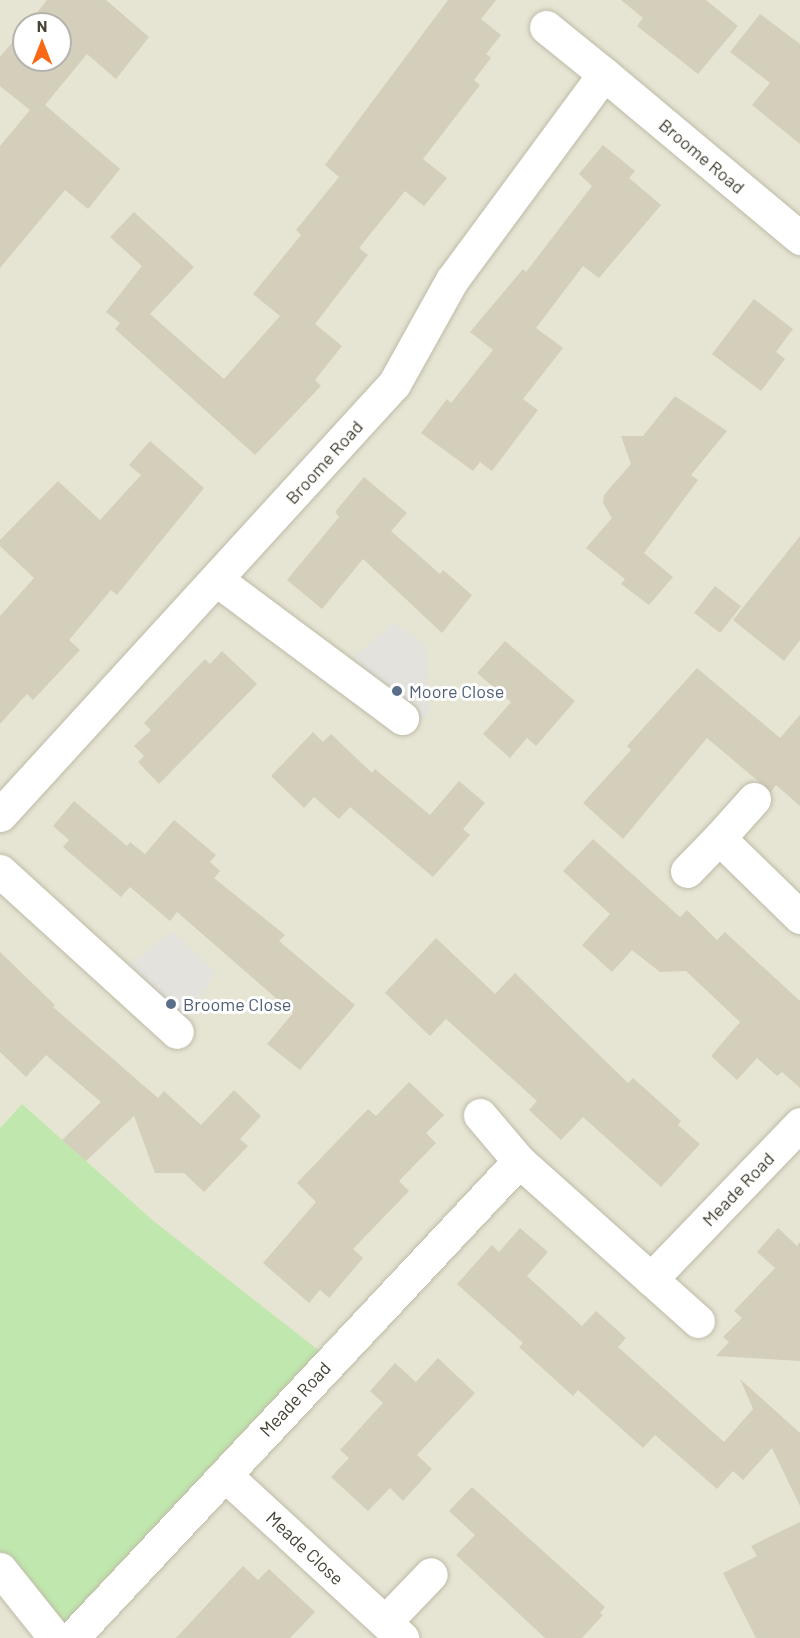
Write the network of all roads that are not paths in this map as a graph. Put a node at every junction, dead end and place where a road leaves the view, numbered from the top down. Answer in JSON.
{"nodes":[{"id":1,"x":546,"y":27,"type":"dead end"},
{"id":2,"x":604,"y":74,"type":"junction"},
{"id":3,"x":800,"y":238,"type":"edge"},
{"id":4,"x":217,"y":580,"type":"junction"},
{"id":5,"x":402,"y":718,"type":"dead end"},
{"id":6,"x":754,"y":799,"type":"dead end"},
{"id":7,"x":0,"y":815,"type":"edge"},
{"id":8,"x":719,"y":838,"type":"junction"},
{"id":9,"x":0,"y":871,"type":"edge"},
{"id":10,"x":687,"y":871,"type":"dead end"},
{"id":11,"x":800,"y":917,"type":"edge"},
{"id":12,"x":177,"y":1032,"type":"dead end"},
{"id":13,"x":480,"y":1115,"type":"dead end"},
{"id":14,"x":800,"y":1124,"type":"edge"},
{"id":15,"x":519,"y":1161,"type":"junction"},
{"id":16,"x":651,"y":1280,"type":"junction"},
{"id":17,"x":698,"y":1321,"type":"dead end"},
{"id":18,"x":225,"y":1475,"type":"junction"},
{"id":19,"x":0,"y":1569,"type":"edge"},
{"id":20,"x":431,"y":1574,"type":"dead end"},
{"id":21,"x":393,"y":1630,"type":"edge"},
{"id":22,"x":55,"y":1638,"type":"edge"},
{"id":23,"x":72,"y":1638,"type":"edge"}],
"edges":[{"from":1,"to":2,"type":"street","name":"Broome Road"},
{"from":2,"to":3,"type":"street","name":"Broome Road"},
{"from":2,"to":4,"type":"street","name":"Broome Road"},
{"from":4,"to":5,"type":"street"},
{"from":4,"to":7,"type":"street","name":"Broome Road"},
{"from":6,"to":8,"type":"street"},
{"from":8,"to":10,"type":"street"},
{"from":8,"to":11,"type":"street"},
{"from":9,"to":12,"type":"street"},
{"from":13,"to":15,"type":"street"},
{"from":14,"to":16,"type":"street","name":"Meade Road"},
{"from":15,"to":16,"type":"street"},
{"from":15,"to":18,"type":"street","name":"Meade Road"},
{"from":16,"to":17,"type":"street"},
{"from":18,"to":21,"type":"street","name":"Meade Close"},
{"from":18,"to":23,"type":"street","name":"Meade Road"},
{"from":19,"to":22,"type":"street"},
{"from":20,"to":21,"type":"street","name":"Meade Close"}]}
